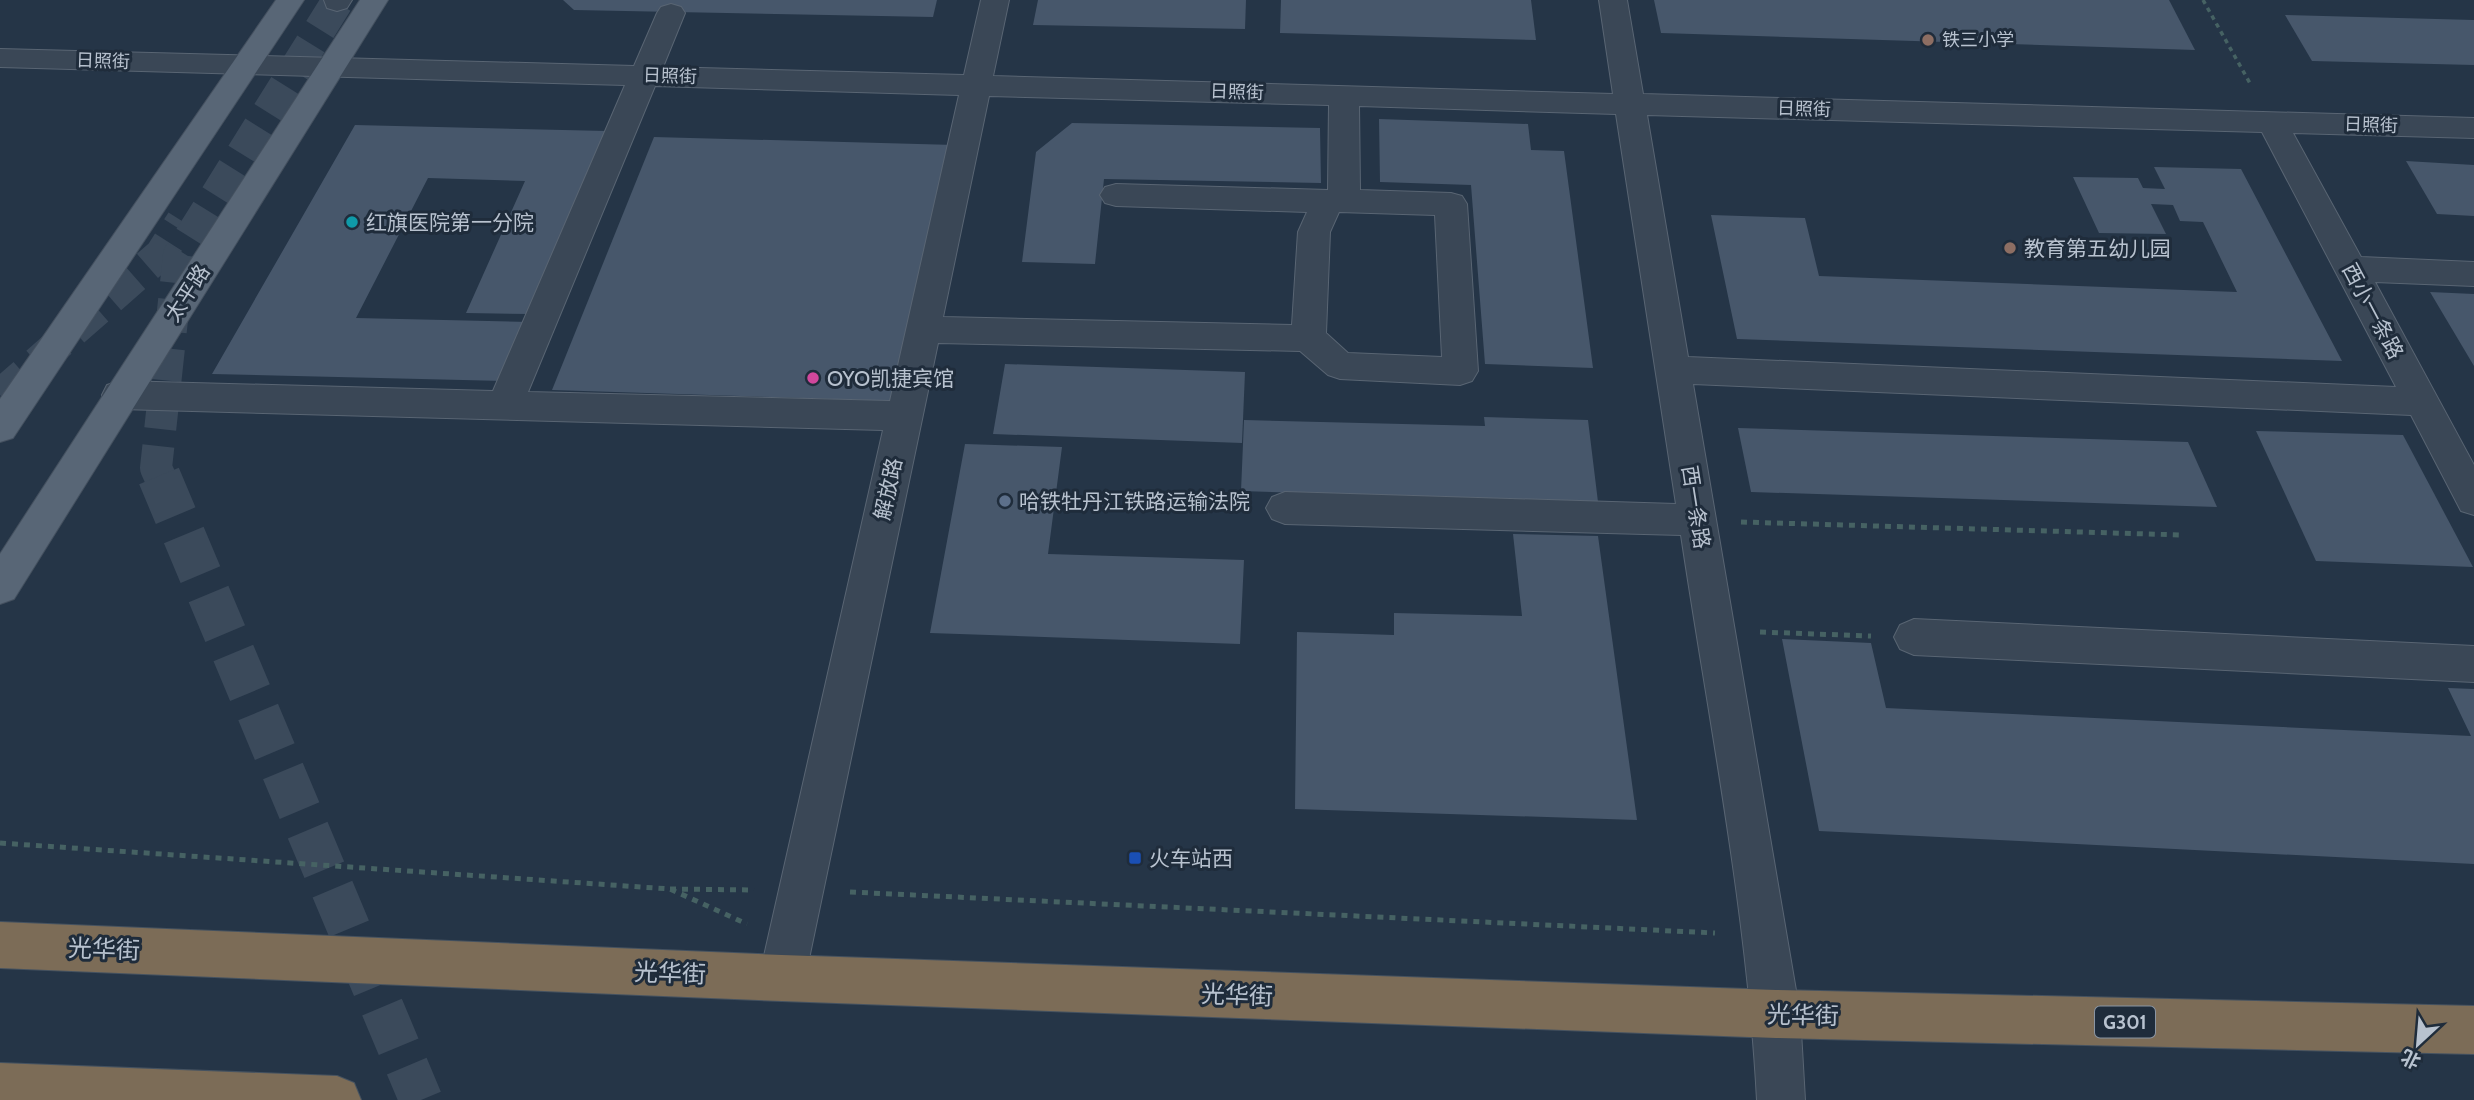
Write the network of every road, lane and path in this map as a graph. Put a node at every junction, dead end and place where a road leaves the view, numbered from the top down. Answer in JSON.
{"nodes":[{"id":1,"x":290,"y":0,"type":"edge"},
{"id":2,"x":374,"y":0,"type":"edge"},
{"id":3,"x":995,"y":0,"type":"edge"},
{"id":4,"x":1613,"y":0,"type":"edge"},
{"id":5,"x":2203,"y":0,"type":"edge"},
{"id":6,"x":671,"y":13,"type":"dead end"},
{"id":7,"x":0,"y":58,"type":"edge"},
{"id":8,"x":244,"y":66,"type":"junction"},
{"id":9,"x":333,"y":68,"type":"junction"},
{"id":10,"x":645,"y":75,"type":"junction"},
{"id":11,"x":976,"y":85,"type":"junction"},
{"id":12,"x":1344,"y":96,"type":"junction"},
{"id":13,"x":1631,"y":104,"type":"junction"},
{"id":14,"x":2272,"y":122,"type":"junction"},
{"id":15,"x":2474,"y":128,"type":"edge"},
{"id":16,"x":1116,"y":195,"type":"dead end"},
{"id":17,"x":1336,"y":201,"type":"junction"},
{"id":18,"x":2351,"y":269,"type":"junction"},
{"id":19,"x":2474,"y":274,"type":"edge"},
{"id":20,"x":923,"y":330,"type":"junction"},
{"id":21,"x":1308,"y":338,"type":"junction"},
{"id":22,"x":1674,"y":370,"type":"junction"},
{"id":23,"x":11,"y":395,"type":"edge"},
{"id":24,"x":120,"y":395,"type":"junction"},
{"id":25,"x":2422,"y":402,"type":"junction"},
{"id":26,"x":503,"y":406,"type":"junction"},
{"id":27,"x":904,"y":416,"type":"junction"},
{"id":28,"x":0,"y":428,"type":"edge"},
{"id":29,"x":2474,"y":500,"type":"edge"},
{"id":30,"x":1285,"y":508,"type":"dead end"},
{"id":31,"x":1698,"y":520,"type":"junction"},
{"id":32,"x":2182,"y":535,"type":"dead end"},
{"id":33,"x":0,"y":587,"type":"edge"},
{"id":34,"x":1716,"y":630,"type":"junction"},
{"id":35,"x":1913,"y":637,"type":"joint"},
{"id":36,"x":2474,"y":664,"type":"edge"},
{"id":37,"x":0,"y":843,"type":"edge"},
{"id":38,"x":670,"y":889,"type":"junction"},
{"id":39,"x":802,"y":890,"type":"junction"},
{"id":40,"x":1765,"y":936,"type":"junction"},
{"id":41,"x":0,"y":945,"type":"edge"},
{"id":42,"x":782,"y":978,"type":"junction"},
{"id":43,"x":1776,"y":1014,"type":"junction"},
{"id":44,"x":2474,"y":1030,"type":"edge"},
{"id":45,"x":0,"y":1087,"type":"edge"},
{"id":46,"x":337,"y":1100,"type":"edge"},
{"id":47,"x":1781,"y":1100,"type":"edge"}],
"edges":[{"from":1,"to":8,"type":"main road"},
{"from":2,"to":9,"type":"main road","name":"太平路"},
{"from":3,"to":11,"type":"street","name":"解放路"},
{"from":4,"to":13,"type":"street","name":"西一条路"},
{"from":5,"to":14,"type":"path"},
{"from":6,"to":10,"type":"street"},
{"from":7,"to":8,"type":"street","name":"日照街"},
{"from":8,"to":9,"type":"street","name":"日照街"},
{"from":8,"to":23,"type":"main road"},
{"from":9,"to":10,"type":"street","name":"日照街"},
{"from":9,"to":24,"type":"main road","name":"太平路"},
{"from":10,"to":11,"type":"street","name":"日照街"},
{"from":10,"to":26,"type":"street"},
{"from":11,"to":12,"type":"street","name":"日照街"},
{"from":11,"to":20,"type":"street","name":"解放路"},
{"from":12,"to":13,"type":"street","name":"日照街"},
{"from":12,"to":17,"type":"street"},
{"from":13,"to":14,"type":"street","name":"日照街"},
{"from":13,"to":22,"type":"street","name":"西一条路"},
{"from":14,"to":15,"type":"street","name":"日照街"},
{"from":14,"to":18,"type":"street","name":"西小一条路"},
{"from":16,"to":17,"type":"street"},
{"from":17,"to":21,"type":"street"},
{"from":17,"to":21,"type":"street"},
{"from":18,"to":19,"type":"street"},
{"from":18,"to":25,"type":"street","name":"西小一条路"},
{"from":20,"to":21,"type":"street"},
{"from":20,"to":27,"type":"street","name":"解放路"},
{"from":22,"to":25,"type":"street"},
{"from":22,"to":31,"type":"street","name":"西一条路"},
{"from":23,"to":28,"type":"main road"},
{"from":24,"to":26,"type":"street"},
{"from":24,"to":33,"type":"main road","name":"太平路"},
{"from":25,"to":29,"type":"street","name":"西小一条路"},
{"from":26,"to":27,"type":"street"},
{"from":27,"to":39,"type":"street","name":"解放路"},
{"from":30,"to":31,"type":"street"},
{"from":31,"to":32,"type":"path"},
{"from":31,"to":34,"type":"street","name":"西一条路"},
{"from":34,"to":35,"type":"path"},
{"from":34,"to":40,"type":"street","name":"西一条路"},
{"from":35,"to":36,"type":"street"},
{"from":37,"to":38,"type":"path"},
{"from":38,"to":39,"type":"path"},
{"from":38,"to":42,"type":"path"},
{"from":39,"to":40,"type":"path"},
{"from":39,"to":42,"type":"street","name":"解放路"},
{"from":40,"to":43,"type":"street","name":"西一条路"},
{"from":41,"to":42,"type":"highway","name":"光华街"},
{"from":42,"to":43,"type":"highway","name":"光华街"},
{"from":43,"to":44,"type":"highway","name":"光华街","number":"G301"},
{"from":43,"to":47,"type":"street","name":"西一条路"},
{"from":45,"to":46,"type":"highway"}]}
